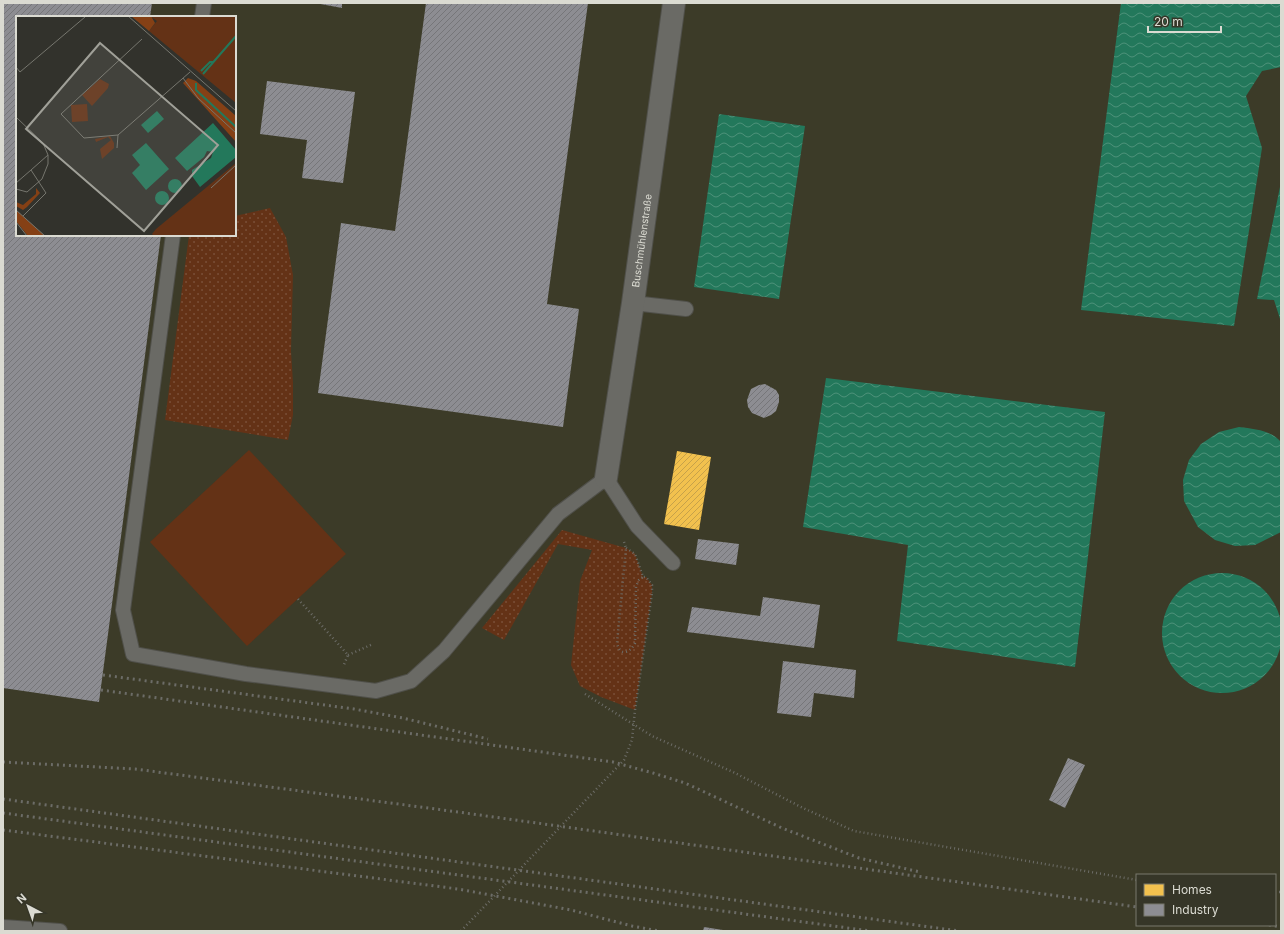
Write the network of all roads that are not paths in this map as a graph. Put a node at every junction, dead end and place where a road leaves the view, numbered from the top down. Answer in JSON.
{"nodes":[{"id":1,"x":204,"y":3,"type":"edge"},
{"id":2,"x":674,"y":3,"type":"edge"},
{"id":3,"x":202,"y":16,"type":"edge"},
{"id":4,"x":173,"y":236,"type":"edge"},
{"id":5,"x":633,"y":303,"type":"junction"},
{"id":6,"x":686,"y":309,"type":"dead end"},
{"id":7,"x":606,"y":478,"type":"junction"},
{"id":8,"x":673,"y":563,"type":"dead end"},
{"id":9,"x":3,"y":927,"type":"edge"},
{"id":10,"x":60,"y":931,"type":"edge"}],
"edges":[{"from":1,"to":3,"type":"lane"},
{"from":2,"to":5,"type":"street","name":"Buschmühlenstraße"},
{"from":4,"to":7,"type":"lane"},
{"from":5,"to":6,"type":"lane"},
{"from":5,"to":7,"type":"street","name":"Buschmühlenstraße"},
{"from":7,"to":8,"type":"lane"},
{"from":9,"to":10,"type":"lane"}]}
